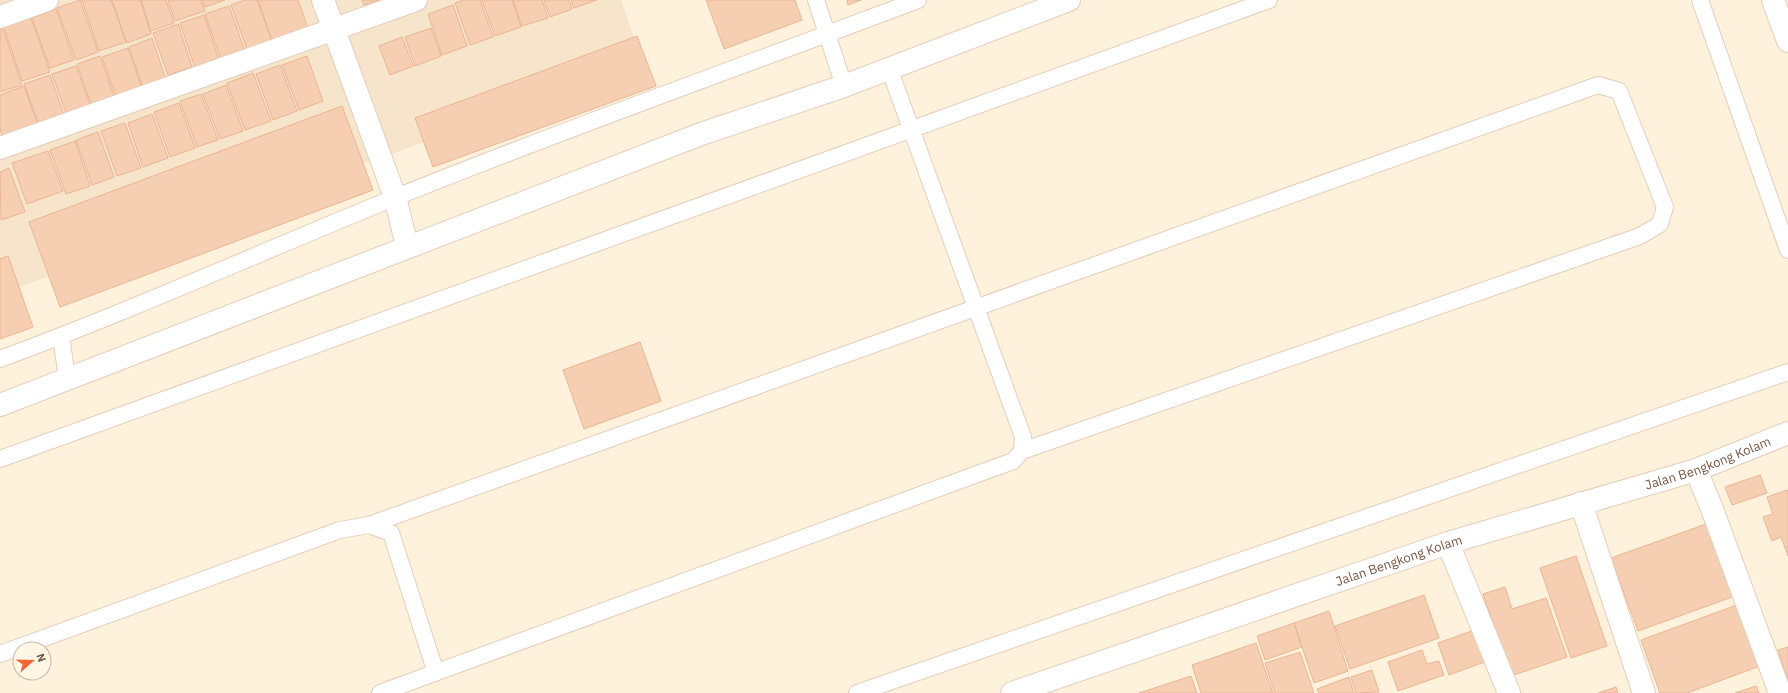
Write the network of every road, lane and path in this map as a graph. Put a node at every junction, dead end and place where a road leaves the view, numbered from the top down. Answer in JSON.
{"nodes":[{"id":1,"x":47,"y":0,"type":"edge"},
{"id":2,"x":323,"y":0,"type":"edge"},
{"id":3,"x":416,"y":0,"type":"edge"},
{"id":4,"x":816,"y":0,"type":"edge"},
{"id":5,"x":918,"y":0,"type":"edge"},
{"id":6,"x":1069,"y":0,"type":"edge"},
{"id":7,"x":1269,"y":0,"type":"edge"},
{"id":8,"x":1700,"y":0,"type":"edge"},
{"id":9,"x":1773,"y":0,"type":"edge"},
{"id":10,"x":0,"y":17,"type":"edge"},
{"id":11,"x":333,"y":29,"type":"junction"},
{"id":12,"x":827,"y":34,"type":"junction"},
{"id":13,"x":1788,"y":41,"type":"edge"},
{"id":14,"x":889,"y":68,"type":"junction"},
{"id":15,"x":844,"y":86,"type":"junction"},
{"id":16,"x":912,"y":130,"type":"junction"},
{"id":17,"x":0,"y":148,"type":"edge"},
{"id":18,"x":395,"y":198,"type":"junction"},
{"id":19,"x":407,"y":246,"type":"junction"},
{"id":20,"x":1788,"y":250,"type":"edge"},
{"id":21,"x":976,"y":307,"type":"junction"},
{"id":22,"x":61,"y":336,"type":"junction"},
{"id":23,"x":0,"y":359,"type":"edge"},
{"id":24,"x":1788,"y":372,"type":"edge"},
{"id":25,"x":67,"y":378,"type":"junction"},
{"id":26,"x":0,"y":405,"type":"edge"},
{"id":27,"x":1788,"y":434,"type":"edge"},
{"id":28,"x":1022,"y":452,"type":"junction"},
{"id":29,"x":0,"y":459,"type":"edge"},
{"id":30,"x":1696,"y":470,"type":"junction"},
{"id":31,"x":1581,"y":503,"type":"junction"},
{"id":32,"x":369,"y":525,"type":"junction"},
{"id":33,"x":1448,"y":543,"type":"junction"},
{"id":34,"x":0,"y":654,"type":"edge"},
{"id":35,"x":436,"y":673,"type":"junction"},
{"id":36,"x":380,"y":693,"type":"edge"},
{"id":37,"x":857,"y":693,"type":"edge"},
{"id":38,"x":1012,"y":693,"type":"edge"},
{"id":39,"x":1509,"y":693,"type":"edge"},
{"id":40,"x":1644,"y":693,"type":"edge"},
{"id":41,"x":1780,"y":693,"type":"edge"}],
"edges":[{"from":1,"to":10,"type":"street"},
{"from":2,"to":11,"type":"street"},
{"from":3,"to":11,"type":"street"},
{"from":4,"to":12,"type":"lane"},
{"from":5,"to":12,"type":"lane"},
{"from":6,"to":14,"type":"street"},
{"from":7,"to":16,"type":"lane"},
{"from":8,"to":20,"type":"lane"},
{"from":9,"to":13,"type":"street"},
{"from":11,"to":17,"type":"street"},
{"from":11,"to":18,"type":"street"},
{"from":12,"to":15,"type":"lane"},
{"from":12,"to":18,"type":"lane"},
{"from":14,"to":15,"type":"street"},
{"from":14,"to":16,"type":"lane"},
{"from":15,"to":19,"type":"street"},
{"from":16,"to":21,"type":"lane"},
{"from":16,"to":29,"type":"lane"},
{"from":18,"to":19,"type":"street"},
{"from":18,"to":22,"type":"lane"},
{"from":19,"to":25,"type":"street"},
{"from":21,"to":28,"type":"lane"},
{"from":21,"to":28,"type":"lane"},
{"from":21,"to":32,"type":"lane"},
{"from":22,"to":23,"type":"lane"},
{"from":22,"to":25,"type":"lane"},
{"from":24,"to":37,"type":"lane"},
{"from":25,"to":26,"type":"street"},
{"from":27,"to":30,"type":"street","name":"Jalan Bengkong Kolam"},
{"from":28,"to":35,"type":"lane"},
{"from":30,"to":31,"type":"street","name":"Jalan Bengkong Kolam"},
{"from":30,"to":41,"type":"street"},
{"from":31,"to":33,"type":"street","name":"Jalan Bengkong Kolam"},
{"from":31,"to":40,"type":"street"},
{"from":32,"to":34,"type":"lane"},
{"from":32,"to":35,"type":"lane"},
{"from":33,"to":38,"type":"street","name":"Jalan Bengkong Kolam"},
{"from":33,"to":39,"type":"street"},
{"from":35,"to":36,"type":"lane"}]}
